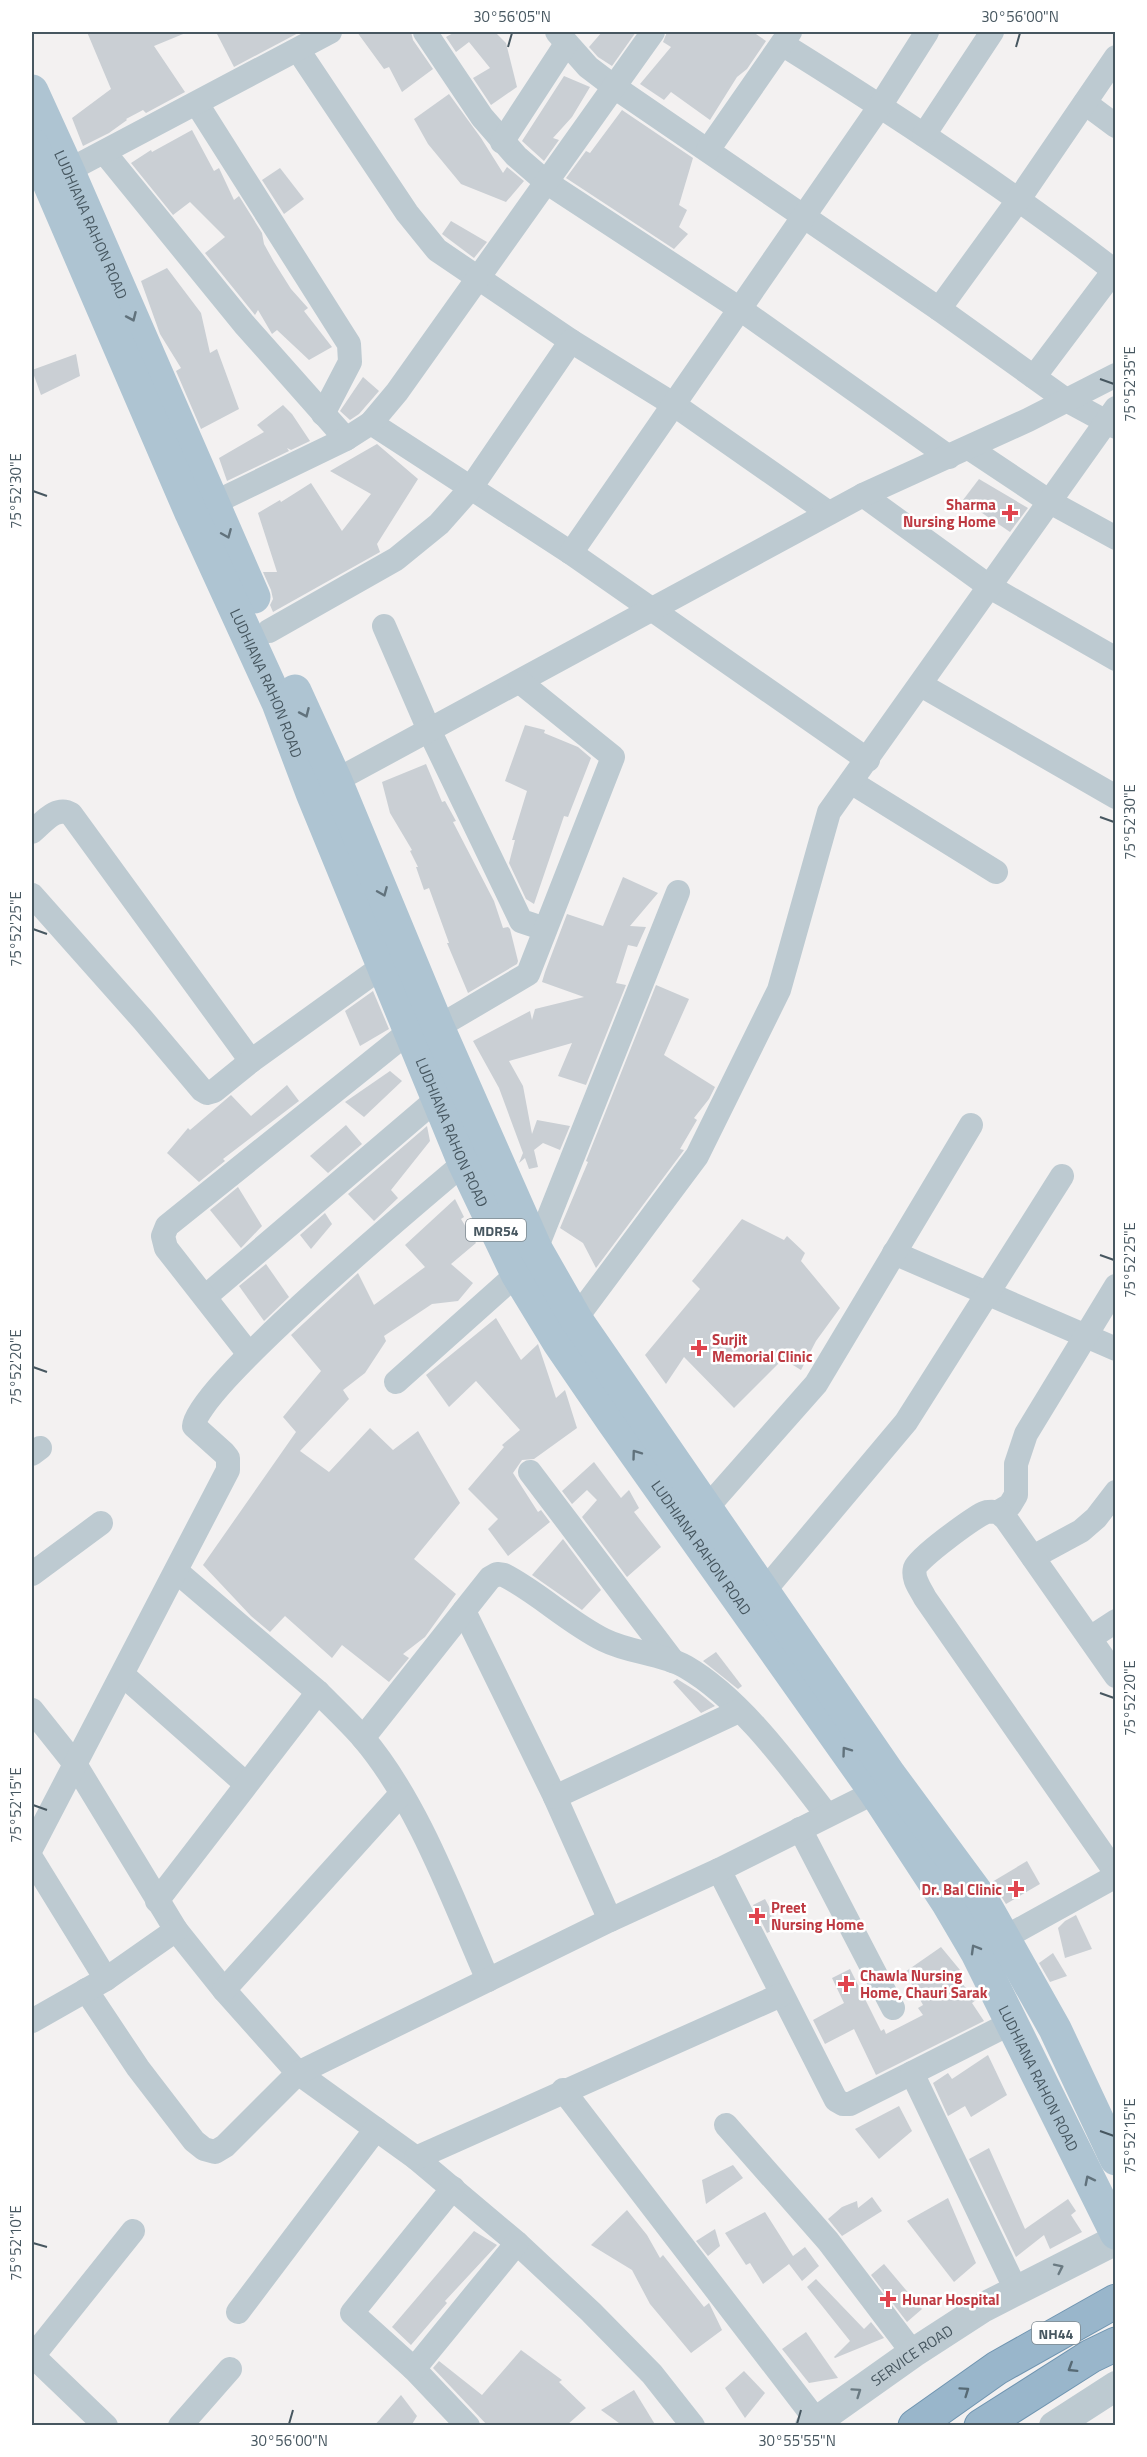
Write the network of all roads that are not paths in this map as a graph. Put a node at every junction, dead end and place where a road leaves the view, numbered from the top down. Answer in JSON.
{"nodes":[{"id":1,"x":330,"y":32,"type":"edge"},
{"id":2,"x":425,"y":32,"type":"edge"},
{"id":3,"x":653,"y":32,"type":"edge"},
{"id":4,"x":927,"y":32,"type":"edge"},
{"id":5,"x":992,"y":32,"type":"edge"},
{"id":6,"x":787,"y":35,"type":"edge"},
{"id":7,"x":562,"y":38,"type":"edge"},
{"id":8,"x":298,"y":50,"type":"junction"},
{"id":9,"x":1116,"y":57,"type":"edge"},
{"id":10,"x":614,"y":86,"type":"junction"},
{"id":11,"x":32,"y":91,"type":"edge"},
{"id":12,"x":1084,"y":103,"type":"junction"},
{"id":13,"x":197,"y":104,"type":"junction"},
{"id":14,"x":880,"y":106,"type":"junction"},
{"id":15,"x":1116,"y":126,"type":"edge"},
{"id":16,"x":924,"y":135,"type":"junction"},
{"id":17,"x":502,"y":142,"type":"junction"},
{"id":18,"x":32,"y":144,"type":"edge"},
{"id":19,"x":708,"y":150,"type":"junction"},
{"id":20,"x":104,"y":152,"type":"junction"},
{"id":21,"x":58,"y":176,"type":"junction"},
{"id":22,"x":546,"y":182,"type":"junction"},
{"id":23,"x":1019,"y":199,"type":"junction"},
{"id":24,"x":804,"y":217,"type":"junction"},
{"id":25,"x":1115,"y":270,"type":"edge"},
{"id":26,"x":477,"y":279,"type":"junction"},
{"id":27,"x":740,"y":309,"type":"junction"},
{"id":28,"x":939,"y":309,"type":"junction"},
{"id":29,"x":570,"y":341,"type":"junction"},
{"id":30,"x":1116,"y":375,"type":"edge"},
{"id":31,"x":1034,"y":377,"type":"junction"},
{"id":32,"x":1066,"y":400,"type":"junction"},
{"id":33,"x":673,"y":404,"type":"junction"},
{"id":34,"x":323,"y":414,"type":"junction"},
{"id":35,"x":1112,"y":419,"type":"edge"},
{"id":36,"x":371,"y":423,"type":"junction"},
{"id":37,"x":346,"y":439,"type":"junction"},
{"id":38,"x":959,"y":453,"type":"junction"},
{"id":39,"x":470,"y":489,"type":"junction"},
{"id":40,"x":863,"y":495,"type":"junction"},
{"id":41,"x":1050,"y":502,"type":"junction"},
{"id":42,"x":202,"y":508,"type":"junction"},
{"id":43,"x":829,"y":513,"type":"junction"},
{"id":44,"x":1116,"y":538,"type":"edge"},
{"id":45,"x":571,"y":553,"type":"junction"},
{"id":46,"x":990,"y":587,"type":"junction"},
{"id":47,"x":651,"y":608,"type":"junction"},
{"id":48,"x":384,"y":626,"type":"dead end"},
{"id":49,"x":269,"y":631,"type":"junction"},
{"id":50,"x":1116,"y":659,"type":"edge"},
{"id":51,"x":520,"y":682,"type":"junction"},
{"id":52,"x":921,"y":685,"type":"junction"},
{"id":53,"x":429,"y":730,"type":"junction"},
{"id":54,"x":868,"y":760,"type":"junction"},
{"id":55,"x":851,"y":782,"type":"junction"},
{"id":56,"x":324,"y":787,"type":"junction"},
{"id":57,"x":1116,"y":797,"type":"edge"},
{"id":58,"x":32,"y":832,"type":"edge"},
{"id":59,"x":996,"y":872,"type":"dead end"},
{"id":60,"x":678,"y":892,"type":"dead end"},
{"id":61,"x":32,"y":895,"type":"edge"},
{"id":62,"x":545,"y":929,"type":"junction"},
{"id":63,"x":383,"y":966,"type":"junction"},
{"id":64,"x":424,"y":1028,"type":"junction"},
{"id":65,"x":251,"y":1061,"type":"junction"},
{"id":66,"x":438,"y":1098,"type":"junction"},
{"id":67,"x":971,"y":1125,"type":"dead end"},
{"id":68,"x":464,"y":1163,"type":"junction"},
{"id":69,"x":1062,"y":1176,"type":"dead end"},
{"id":70,"x":894,"y":1253,"type":"junction"},
{"id":71,"x":527,"y":1262,"type":"junction"},
{"id":72,"x":1116,"y":1286,"type":"edge"},
{"id":73,"x":986,"y":1295,"type":"junction"},
{"id":74,"x":205,"y":1297,"type":"junction"},
{"id":75,"x":567,"y":1331,"type":"junction"},
{"id":76,"x":1084,"y":1337,"type":"junction"},
{"id":77,"x":1116,"y":1349,"type":"edge"},
{"id":78,"x":249,"y":1354,"type":"junction"},
{"id":79,"x":396,"y":1382,"type":"dead end"},
{"id":80,"x":530,"y":1472,"type":"dead end"},
{"id":81,"x":1116,"y":1492,"type":"edge"},
{"id":82,"x":998,"y":1512,"type":"junction"},
{"id":83,"x":698,"y":1517,"type":"junction"},
{"id":84,"x":101,"y":1523,"type":"dead end"},
{"id":85,"x":1033,"y":1557,"type":"junction"},
{"id":86,"x":176,"y":1571,"type":"junction"},
{"id":87,"x":32,"y":1574,"type":"edge"},
{"id":88,"x":764,"y":1591,"type":"junction"},
{"id":89,"x":464,"y":1611,"type":"junction"},
{"id":90,"x":1116,"y":1621,"type":"edge"},
{"id":91,"x":1090,"y":1638,"type":"junction"},
{"id":92,"x":673,"y":1661,"type":"junction"},
{"id":93,"x":123,"y":1675,"type":"junction"},
{"id":94,"x":1116,"y":1676,"type":"edge"},
{"id":95,"x":318,"y":1692,"type":"junction"},
{"id":96,"x":32,"y":1710,"type":"edge"},
{"id":97,"x":739,"y":1711,"type":"junction"},
{"id":98,"x":363,"y":1738,"type":"junction"},
{"id":99,"x":75,"y":1764,"type":"junction"},
{"id":100,"x":246,"y":1784,"type":"junction"},
{"id":101,"x":875,"y":1792,"type":"junction"},
{"id":102,"x":401,"y":1794,"type":"junction"},
{"id":103,"x":555,"y":1797,"type":"junction"},
{"id":104,"x":827,"y":1815,"type":"junction"},
{"id":105,"x":800,"y":1829,"type":"junction"},
{"id":106,"x":32,"y":1847,"type":"edge"},
{"id":107,"x":32,"y":1859,"type":"edge"},
{"id":108,"x":719,"y":1870,"type":"junction"},
{"id":109,"x":1116,"y":1875,"type":"edge"},
{"id":110,"x":157,"y":1901,"type":"junction"},
{"id":111,"x":610,"y":1920,"type":"junction"},
{"id":112,"x":176,"y":1930,"type":"junction"},
{"id":113,"x":1004,"y":1938,"type":"junction"},
{"id":114,"x":488,"y":1980,"type":"junction"},
{"id":115,"x":96,"y":1984,"type":"junction"},
{"id":116,"x":224,"y":1990,"type":"junction"},
{"id":117,"x":781,"y":1995,"type":"junction"},
{"id":118,"x":893,"y":2008,"type":"dead end"},
{"id":119,"x":32,"y":2021,"type":"edge"},
{"id":120,"x":1011,"y":2023,"type":"junction"},
{"id":121,"x":298,"y":2073,"type":"junction"},
{"id":122,"x":912,"y":2073,"type":"junction"},
{"id":123,"x":563,"y":2090,"type":"junction"},
{"id":124,"x":726,"y":2125,"type":"dead end"},
{"id":125,"x":376,"y":2129,"type":"junction"},
{"id":126,"x":416,"y":2158,"type":"junction"},
{"id":127,"x":1116,"y":2159,"type":"edge"},
{"id":128,"x":453,"y":2188,"type":"junction"},
{"id":129,"x":133,"y":2231,"type":"dead end"},
{"id":130,"x":1116,"y":2233,"type":"edge"},
{"id":131,"x":1116,"y":2241,"type":"edge"},
{"id":132,"x":517,"y":2243,"type":"junction"},
{"id":133,"x":1016,"y":2290,"type":"junction"},
{"id":134,"x":1116,"y":2301,"type":"edge"},
{"id":135,"x":238,"y":2312,"type":"dead end"},
{"id":136,"x":1116,"y":2344,"type":"edge"},
{"id":137,"x":913,"y":2353,"type":"junction"},
{"id":138,"x":32,"y":2356,"type":"edge"},
{"id":139,"x":230,"y":2369,"type":"dead end"},
{"id":140,"x":414,"y":2369,"type":"junction"},
{"id":141,"x":1116,"y":2386,"type":"edge"},
{"id":142,"x":813,"y":2423,"type":"edge"},
{"id":143,"x":106,"y":2426,"type":"edge"},
{"id":144,"x":180,"y":2426,"type":"edge"},
{"id":145,"x":468,"y":2426,"type":"edge"},
{"id":146,"x":693,"y":2426,"type":"edge"},
{"id":147,"x":915,"y":2426,"type":"edge"},
{"id":148,"x":981,"y":2426,"type":"edge"},
{"id":149,"x":1054,"y":2426,"type":"edge"}],
"edges":[{"from":1,"to":8,"type":"street"},
{"from":2,"to":17,"type":"street"},
{"from":3,"to":10,"type":"street"},
{"from":4,"to":14,"type":"street"},
{"from":5,"to":16,"type":"street"},
{"from":6,"to":14,"type":"street"},
{"from":6,"to":19,"type":"street"},
{"from":7,"to":10,"type":"street"},
{"from":7,"to":17,"type":"street"},
{"from":8,"to":13,"type":"street"},
{"from":8,"to":26,"type":"street"},
{"from":9,"to":12,"type":"street"},
{"from":10,"to":19,"type":"street"},
{"from":10,"to":22,"type":"street"},
{"from":11,"to":21,"type":"main road","name":"LUDHIANA RAHON ROAD","number":"MDR54"},
{"from":12,"to":15,"type":"street"},
{"from":12,"to":23,"type":"street"},
{"from":13,"to":20,"type":"street"},
{"from":13,"to":34,"type":"street"},
{"from":14,"to":16,"type":"street"},
{"from":14,"to":24,"type":"street"},
{"from":16,"to":23,"type":"street"},
{"from":17,"to":22,"type":"street"},
{"from":18,"to":21,"type":"main road","name":"LUDHIANA RAHON ROAD","number":"MDR54"},
{"from":19,"to":24,"type":"street"},
{"from":20,"to":21,"type":"street"},
{"from":20,"to":34,"type":"street"},
{"from":21,"to":42,"type":"main road","name":"LUDHIANA RAHON ROAD","number":"MDR54"},
{"from":22,"to":26,"type":"street"},
{"from":22,"to":27,"type":"street"},
{"from":23,"to":25,"type":"street"},
{"from":23,"to":28,"type":"street"},
{"from":24,"to":27,"type":"street"},
{"from":24,"to":28,"type":"street"},
{"from":25,"to":31,"type":"street"},
{"from":26,"to":29,"type":"street"},
{"from":26,"to":36,"type":"street"},
{"from":27,"to":33,"type":"street"},
{"from":27,"to":38,"type":"street"},
{"from":28,"to":31,"type":"street"},
{"from":29,"to":33,"type":"street"},
{"from":29,"to":39,"type":"street"},
{"from":30,"to":32,"type":"street"},
{"from":31,"to":32,"type":"street"},
{"from":32,"to":35,"type":"street"},
{"from":32,"to":38,"type":"street"},
{"from":33,"to":43,"type":"street"},
{"from":33,"to":45,"type":"street"},
{"from":34,"to":37,"type":"street"},
{"from":35,"to":41,"type":"street"},
{"from":36,"to":37,"type":"street"},
{"from":36,"to":39,"type":"street"},
{"from":37,"to":42,"type":"street"},
{"from":38,"to":40,"type":"street"},
{"from":38,"to":41,"type":"street"},
{"from":39,"to":45,"type":"street"},
{"from":39,"to":49,"type":"street"},
{"from":40,"to":43,"type":"street"},
{"from":40,"to":46,"type":"street"},
{"from":41,"to":44,"type":"street"},
{"from":41,"to":46,"type":"street"},
{"from":42,"to":49,"type":"main road","name":"LUDHIANA RAHON ROAD","number":"MDR54","one_way":true},
{"from":42,"to":56,"type":"main road","name":"LUDHIANA RAHON ROAD","number":"MDR54"},
{"from":43,"to":47,"type":"street"},
{"from":45,"to":47,"type":"street"},
{"from":46,"to":50,"type":"street"},
{"from":46,"to":52,"type":"street"},
{"from":47,"to":51,"type":"street"},
{"from":47,"to":54,"type":"street"},
{"from":48,"to":53,"type":"street"},
{"from":49,"to":56,"type":"main road","name":"LUDHIANA RAHON ROAD","number":"MDR54","one_way":true},
{"from":51,"to":53,"type":"street"},
{"from":51,"to":62,"type":"street"},
{"from":52,"to":54,"type":"street"},
{"from":52,"to":57,"type":"street"},
{"from":53,"to":56,"type":"street"},
{"from":53,"to":62,"type":"street"},
{"from":54,"to":55,"type":"street"},
{"from":55,"to":59,"type":"street"},
{"from":55,"to":75,"type":"street"},
{"from":56,"to":63,"type":"main road","name":"LUDHIANA RAHON ROAD","number":"MDR54"},
{"from":56,"to":64,"type":"main road","name":"LUDHIANA RAHON ROAD","number":"MDR54","one_way":true},
{"from":58,"to":65,"type":"street"},
{"from":60,"to":71,"type":"street"},
{"from":61,"to":65,"type":"street"},
{"from":62,"to":64,"type":"street"},
{"from":63,"to":64,"type":"main road","name":"LUDHIANA RAHON ROAD","number":"MDR54"},
{"from":63,"to":65,"type":"street"},
{"from":64,"to":66,"type":"main road","name":"LUDHIANA RAHON ROAD","number":"MDR54"},
{"from":64,"to":71,"type":"main road","name":"LUDHIANA RAHON ROAD","number":"MDR54"},
{"from":64,"to":74,"type":"street"},
{"from":66,"to":68,"type":"main road","name":"LUDHIANA RAHON ROAD","number":"MDR54"},
{"from":66,"to":74,"type":"street"},
{"from":67,"to":70,"type":"street"},
{"from":68,"to":71,"type":"main road","name":"LUDHIANA RAHON ROAD","number":"MDR54"},
{"from":68,"to":78,"type":"street"},
{"from":69,"to":73,"type":"street"},
{"from":70,"to":73,"type":"street"},
{"from":70,"to":83,"type":"street"},
{"from":71,"to":75,"type":"main road","name":"LUDHIANA RAHON ROAD","number":"MDR54"},
{"from":71,"to":79,"type":"street"},
{"from":72,"to":76,"type":"street"},
{"from":73,"to":76,"type":"street"},
{"from":73,"to":88,"type":"street"},
{"from":74,"to":78,"type":"street"},
{"from":75,"to":83,"type":"main road","name":"LUDHIANA RAHON ROAD","number":"MDR54"},
{"from":76,"to":77,"type":"street"},
{"from":76,"to":82,"type":"street"},
{"from":78,"to":86,"type":"street"},
{"from":80,"to":92,"type":"street"},
{"from":81,"to":85,"type":"street"},
{"from":82,"to":85,"type":"street"},
{"from":82,"to":109,"type":"street"},
{"from":83,"to":88,"type":"main road","name":"LUDHIANA RAHON ROAD","number":"MDR54"},
{"from":101,"to":83,"type":"main road","name":"LUDHIANA RAHON ROAD","number":"MDR54","one_way":true},
{"from":84,"to":87,"type":"street"},
{"from":85,"to":91,"type":"street"},
{"from":86,"to":93,"type":"street"},
{"from":86,"to":95,"type":"street"},
{"from":88,"to":113,"type":"main road","name":"LUDHIANA RAHON ROAD","number":"MDR54"},
{"from":89,"to":92,"type":"street"},
{"from":89,"to":98,"type":"street"},
{"from":89,"to":103,"type":"street"},
{"from":90,"to":91,"type":"street"},
{"from":91,"to":94,"type":"street"},
{"from":92,"to":97,"type":"street"},
{"from":93,"to":99,"type":"street"},
{"from":93,"to":100,"type":"street"},
{"from":95,"to":98,"type":"street"},
{"from":95,"to":100,"type":"street"},
{"from":96,"to":99,"type":"street"},
{"from":97,"to":103,"type":"street"},
{"from":97,"to":104,"type":"street"},
{"from":98,"to":102,"type":"street"},
{"from":99,"to":106,"type":"street"},
{"from":99,"to":110,"type":"street"},
{"from":100,"to":110,"type":"street"},
{"from":101,"to":104,"type":"street"},
{"from":120,"to":101,"type":"main road","name":"LUDHIANA RAHON ROAD","number":"MDR54","one_way":true},
{"from":102,"to":114,"type":"street"},
{"from":102,"to":116,"type":"street"},
{"from":103,"to":111,"type":"street"},
{"from":104,"to":105,"type":"street"},
{"from":105,"to":108,"type":"street"},
{"from":105,"to":118,"type":"street"},
{"from":107,"to":115,"type":"street"},
{"from":108,"to":111,"type":"street"},
{"from":108,"to":117,"type":"street"},
{"from":109,"to":113,"type":"street"},
{"from":110,"to":112,"type":"street"},
{"from":111,"to":114,"type":"street"},
{"from":112,"to":115,"type":"street"},
{"from":112,"to":116,"type":"street"},
{"from":113,"to":127,"type":"main road","name":"LUDHIANA RAHON ROAD","number":"MDR54"},
{"from":114,"to":121,"type":"street"},
{"from":115,"to":119,"type":"street"},
{"from":115,"to":121,"type":"street"},
{"from":116,"to":121,"type":"street"},
{"from":117,"to":122,"type":"street"},
{"from":117,"to":123,"type":"street"},
{"from":120,"to":122,"type":"street"},
{"from":130,"to":120,"type":"main road","name":"LUDHIANA RAHON ROAD","number":"MDR54","one_way":true},
{"from":121,"to":125,"type":"street"},
{"from":122,"to":133,"type":"street"},
{"from":123,"to":126,"type":"street"},
{"from":123,"to":142,"type":"street"},
{"from":124,"to":137,"type":"street"},
{"from":125,"to":126,"type":"street"},
{"from":125,"to":135,"type":"street"},
{"from":126,"to":128,"type":"street"},
{"from":128,"to":132,"type":"street"},
{"from":128,"to":140,"type":"street"},
{"from":129,"to":138,"type":"street"},
{"from":133,"to":131,"type":"street","name":"SERVICE ROAD","one_way":true},
{"from":132,"to":140,"type":"street"},
{"from":132,"to":146,"type":"street"},
{"from":133,"to":137,"type":"street","name":"SERVICE ROAD"},
{"from":147,"to":134,"type":"highway","number":"NH44","one_way":true},
{"from":136,"to":148,"type":"highway","number":"NH44","one_way":true},
{"from":142,"to":137,"type":"street","name":"SERVICE ROAD","one_way":true},
{"from":138,"to":143,"type":"street"},
{"from":139,"to":144,"type":"street"},
{"from":140,"to":145,"type":"street"},
{"from":141,"to":149,"type":"street"}]}
